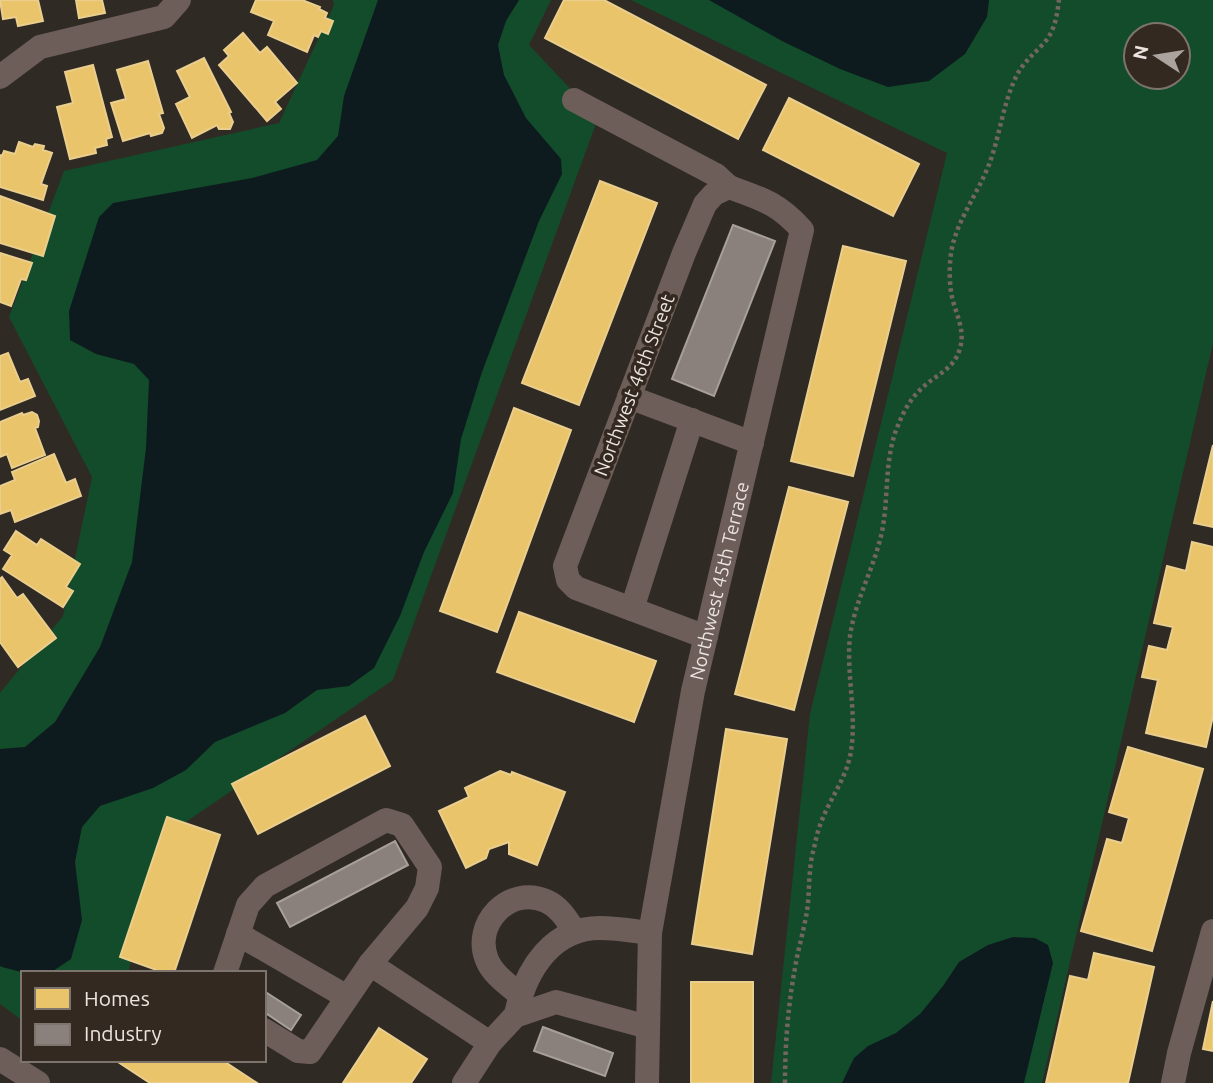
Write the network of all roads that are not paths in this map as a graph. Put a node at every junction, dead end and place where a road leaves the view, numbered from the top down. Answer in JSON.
{"nodes":[{"id":1,"x":172,"y":8,"type":"edge"},
{"id":2,"x":0,"y":77,"type":"edge"},
{"id":3,"x":574,"y":100,"type":"dead end"},
{"id":4,"x":721,"y":190,"type":"junction"},
{"id":5,"x":629,"y":397,"type":"junction"},
{"id":6,"x":692,"y":421,"type":"junction"},
{"id":7,"x":752,"y":443,"type":"junction"},
{"id":8,"x":632,"y":609,"type":"junction"},
{"id":9,"x":706,"y":637,"type":"junction"},
{"id":10,"x":1213,"y":931,"type":"edge"},
{"id":11,"x":575,"y":932,"type":"junction"},
{"id":12,"x":650,"y":933,"type":"junction"},
{"id":13,"x":238,"y":934,"type":"junction"},
{"id":14,"x":370,"y":964,"type":"junction"},
{"id":15,"x":226,"y":971,"type":"edge"},
{"id":16,"x":347,"y":997,"type":"junction"},
{"id":17,"x":518,"y":1005,"type":"junction"},
{"id":18,"x":648,"y":1027,"type":"junction"},
{"id":19,"x":266,"y":1031,"type":"edge"},
{"id":20,"x":490,"y":1043,"type":"junction"},
{"id":21,"x":0,"y":1059,"type":"edge"},
{"id":22,"x":1180,"y":1082,"type":"edge"},
{"id":23,"x":38,"y":1083,"type":"edge"},
{"id":24,"x":464,"y":1083,"type":"edge"},
{"id":25,"x":647,"y":1083,"type":"edge"}],
"edges":[{"from":1,"to":2,"type":"street"},
{"from":3,"to":4,"type":"street"},
{"from":4,"to":5,"type":"street","name":"Northwest 46th Street"},
{"from":4,"to":7,"type":"street","name":"Northwest 45th Terrace"},
{"from":5,"to":6,"type":"street"},
{"from":5,"to":8,"type":"street","name":"Northwest 46th Street"},
{"from":6,"to":7,"type":"street"},
{"from":6,"to":8,"type":"street"},
{"from":7,"to":9,"type":"street","name":"Northwest 45th Terrace"},
{"from":8,"to":9,"type":"street"},
{"from":9,"to":12,"type":"street","name":"Northwest 45th Terrace"},
{"from":10,"to":22,"type":"street"},
{"from":11,"to":12,"type":"street"},
{"from":11,"to":17,"type":"street"},
{"from":11,"to":17,"type":"street"},
{"from":12,"to":18,"type":"street","name":"Northwest 45th Terrace"},
{"from":13,"to":14,"type":"street"},
{"from":13,"to":15,"type":"street"},
{"from":13,"to":16,"type":"street"},
{"from":14,"to":16,"type":"street"},
{"from":14,"to":20,"type":"street"},
{"from":16,"to":19,"type":"street"},
{"from":17,"to":18,"type":"street"},
{"from":17,"to":20,"type":"street"},
{"from":18,"to":25,"type":"street","name":"Northwest 45th Terrace"},
{"from":20,"to":24,"type":"street"},
{"from":21,"to":23,"type":"street"}]}
